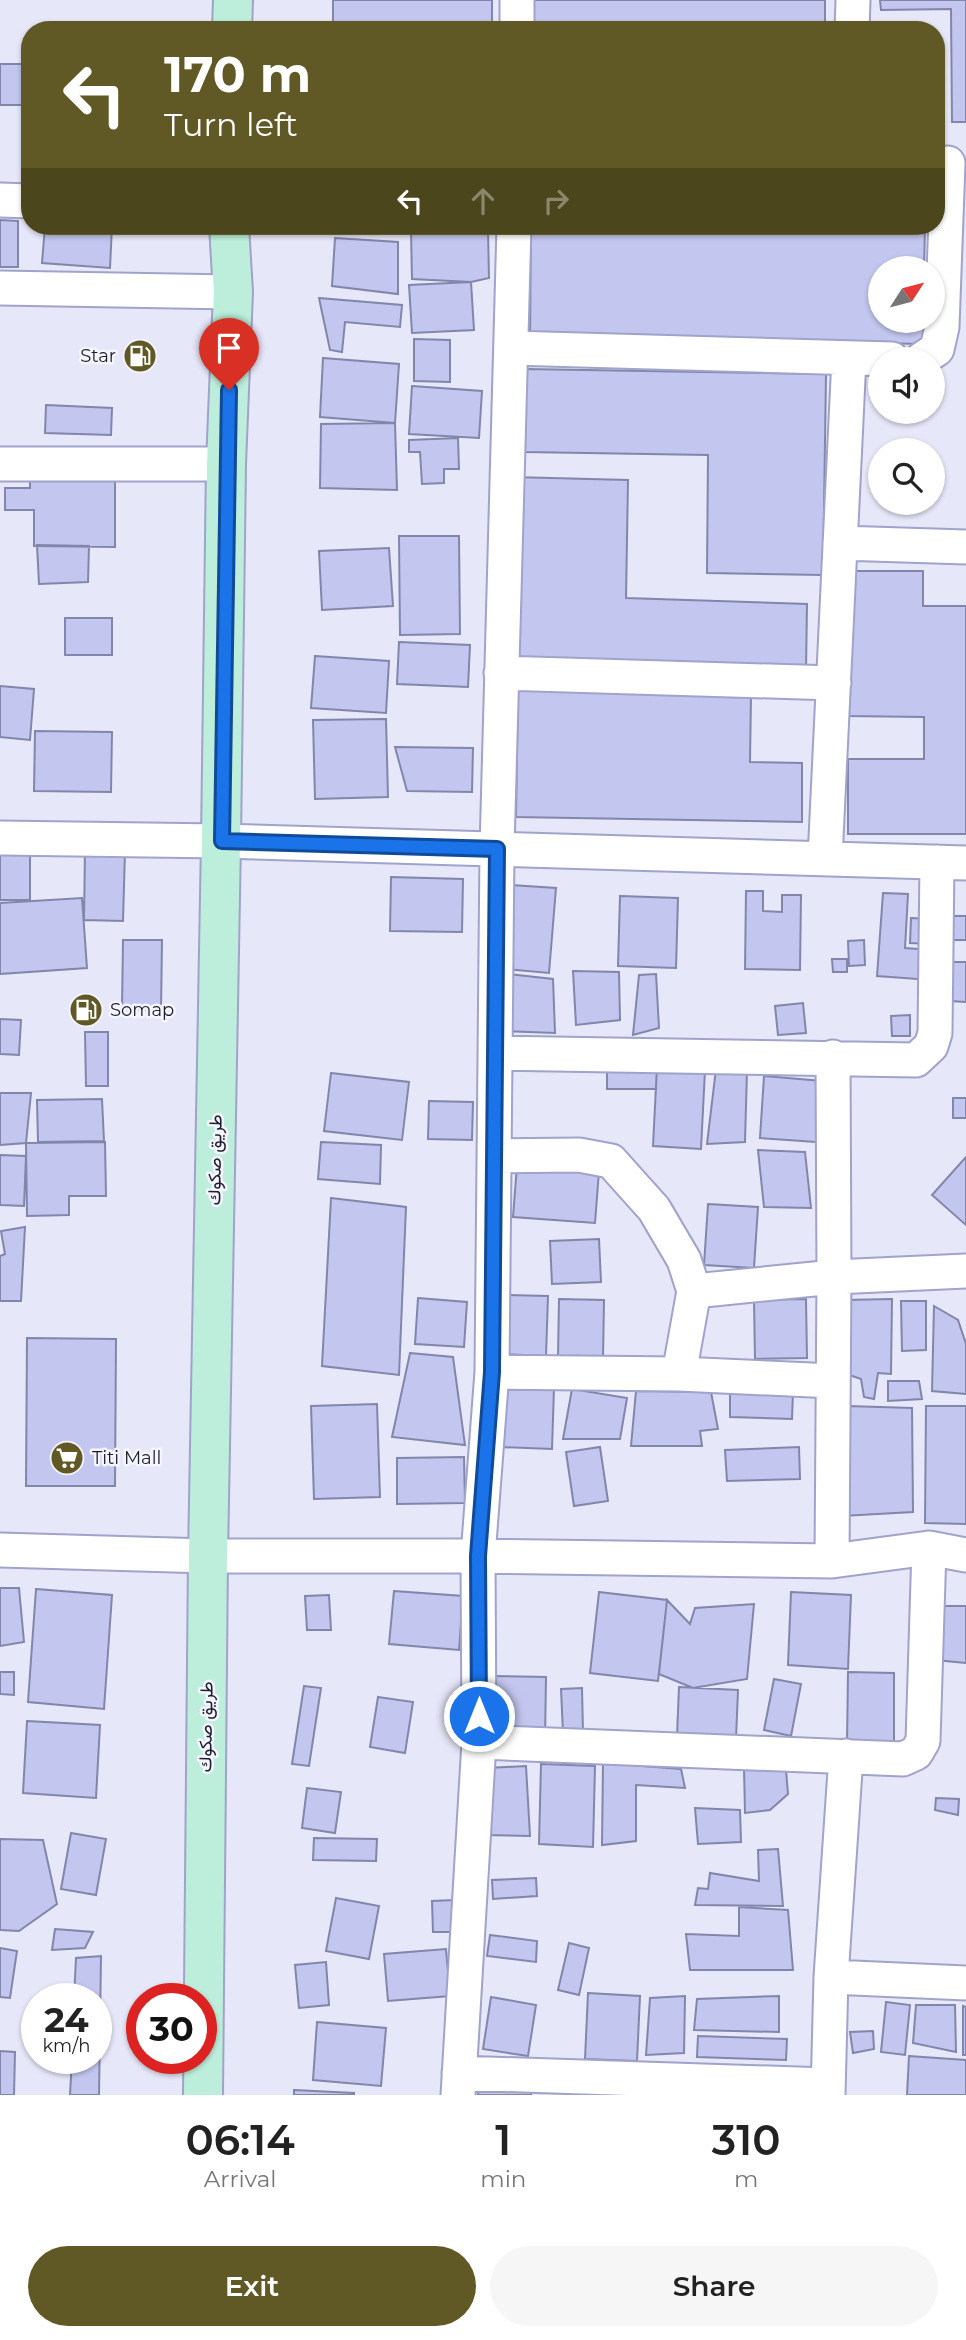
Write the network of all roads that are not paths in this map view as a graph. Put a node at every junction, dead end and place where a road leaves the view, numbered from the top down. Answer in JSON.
{"nodes":[{"id":1,"x":233,"y":0,"type":"edge"},
{"id":2,"x":517,"y":0,"type":"edge"},
{"id":3,"x":852,"y":0,"type":"edge"},
{"id":4,"x":232,"y":21,"type":"edge"},
{"id":5,"x":517,"y":21,"type":"edge"},
{"id":6,"x":852,"y":21,"type":"edge"},
{"id":7,"x":950,"y":163,"type":"edge"},
{"id":8,"x":0,"y":200,"type":"edge"},
{"id":9,"x":21,"y":201,"type":"edge"},
{"id":10,"x":230,"y":235,"type":"edge"},
{"id":11,"x":514,"y":235,"type":"edge"},
{"id":12,"x":0,"y":288,"type":"edge"},
{"id":13,"x":233,"y":292,"type":"junction"},
{"id":14,"x":937,"y":347,"type":"edge"},
{"id":15,"x":511,"y":348,"type":"junction"},
{"id":16,"x":849,"y":358,"type":"junction"},
{"id":17,"x":868,"y":358,"type":"edge"},
{"id":18,"x":0,"y":464,"type":"edge"},
{"id":19,"x":226,"y":464,"type":"junction"},
{"id":20,"x":840,"y":543,"type":"junction"},
{"id":21,"x":966,"y":547,"type":"edge"},
{"id":22,"x":501,"y":673,"type":"junction"},
{"id":23,"x":834,"y":683,"type":"junction"},
{"id":24,"x":0,"y":838,"type":"edge"},
{"id":25,"x":222,"y":841,"type":"junction"},
{"id":26,"x":497,"y":849,"type":"junction"},
{"id":27,"x":825,"y":859,"type":"junction"},
{"id":28,"x":951,"y":862,"type":"edge"},
{"id":29,"x":495,"y":1053,"type":"junction"},
{"id":30,"x":833,"y":1057,"type":"junction"},
{"id":31,"x":494,"y":1156,"type":"junction"},
{"id":32,"x":966,"y":1271,"type":"edge"},
{"id":33,"x":834,"y":1277,"type":"junction"},
{"id":34,"x":694,"y":1291,"type":"junction"},
{"id":35,"x":492,"y":1372,"type":"junction"},
{"id":36,"x":679,"y":1374,"type":"junction"},
{"id":37,"x":833,"y":1381,"type":"junction"},
{"id":38,"x":929,"y":1548,"type":"junction"},
{"id":39,"x":0,"y":1549,"type":"edge"},
{"id":40,"x":966,"y":1555,"type":"edge"},
{"id":41,"x":208,"y":1556,"type":"junction"},
{"id":42,"x":478,"y":1556,"type":"junction"},
{"id":43,"x":832,"y":1561,"type":"junction"},
{"id":44,"x":479,"y":1742,"type":"junction"},
{"id":45,"x":846,"y":1756,"type":"junction"},
{"id":46,"x":831,"y":1977,"type":"junction"},
{"id":47,"x":966,"y":1983,"type":"edge"},
{"id":48,"x":458,"y":2084,"type":"edge"},
{"id":49,"x":828,"y":2090,"type":"edge"},
{"id":50,"x":203,"y":2095,"type":"edge"}],
"edges":[{"from":1,"to":4,"type":"street"},
{"from":2,"to":5,"type":"street"},
{"from":3,"to":6,"type":"street"},
{"from":7,"to":14,"type":"street"},
{"from":8,"to":9,"type":"street"},
{"from":10,"to":13,"type":"street","name":"طريق صكوك"},
{"from":11,"to":15,"type":"street"},
{"from":12,"to":13,"type":"street"},
{"from":13,"to":19,"type":"street","name":"طريق صكوك"},
{"from":15,"to":16,"type":"street"},
{"from":15,"to":22,"type":"street"},
{"from":16,"to":17,"type":"street"},
{"from":16,"to":20,"type":"street"},
{"from":18,"to":19,"type":"street"},
{"from":19,"to":25,"type":"street","name":"طريق صكوك"},
{"from":20,"to":21,"type":"street"},
{"from":20,"to":23,"type":"street"},
{"from":22,"to":23,"type":"street"},
{"from":22,"to":26,"type":"street"},
{"from":23,"to":27,"type":"street"},
{"from":24,"to":25,"type":"street"},
{"from":25,"to":26,"type":"street"},
{"from":25,"to":41,"type":"street","name":"طريق صكوك"},
{"from":26,"to":27,"type":"street"},
{"from":26,"to":29,"type":"street"},
{"from":27,"to":28,"type":"street"},
{"from":28,"to":30,"type":"street"},
{"from":29,"to":30,"type":"street"},
{"from":29,"to":31,"type":"street"},
{"from":30,"to":33,"type":"street"},
{"from":31,"to":34,"type":"street"},
{"from":31,"to":35,"type":"street"},
{"from":32,"to":33,"type":"street"},
{"from":33,"to":34,"type":"street"},
{"from":33,"to":37,"type":"street"},
{"from":34,"to":36,"type":"street"},
{"from":35,"to":36,"type":"street"},
{"from":35,"to":42,"type":"street"},
{"from":36,"to":37,"type":"street"},
{"from":37,"to":43,"type":"street"},
{"from":38,"to":40,"type":"street"},
{"from":38,"to":43,"type":"street"},
{"from":38,"to":45,"type":"street"},
{"from":39,"to":41,"type":"street"},
{"from":41,"to":42,"type":"street"},
{"from":41,"to":50,"type":"street","name":"طريق صكوك"},
{"from":42,"to":43,"type":"street"},
{"from":42,"to":44,"type":"street"},
{"from":44,"to":45,"type":"street"},
{"from":44,"to":48,"type":"street"},
{"from":45,"to":46,"type":"street"},
{"from":46,"to":47,"type":"street"},
{"from":46,"to":49,"type":"street"},
{"from":48,"to":49,"type":"street"}]}
